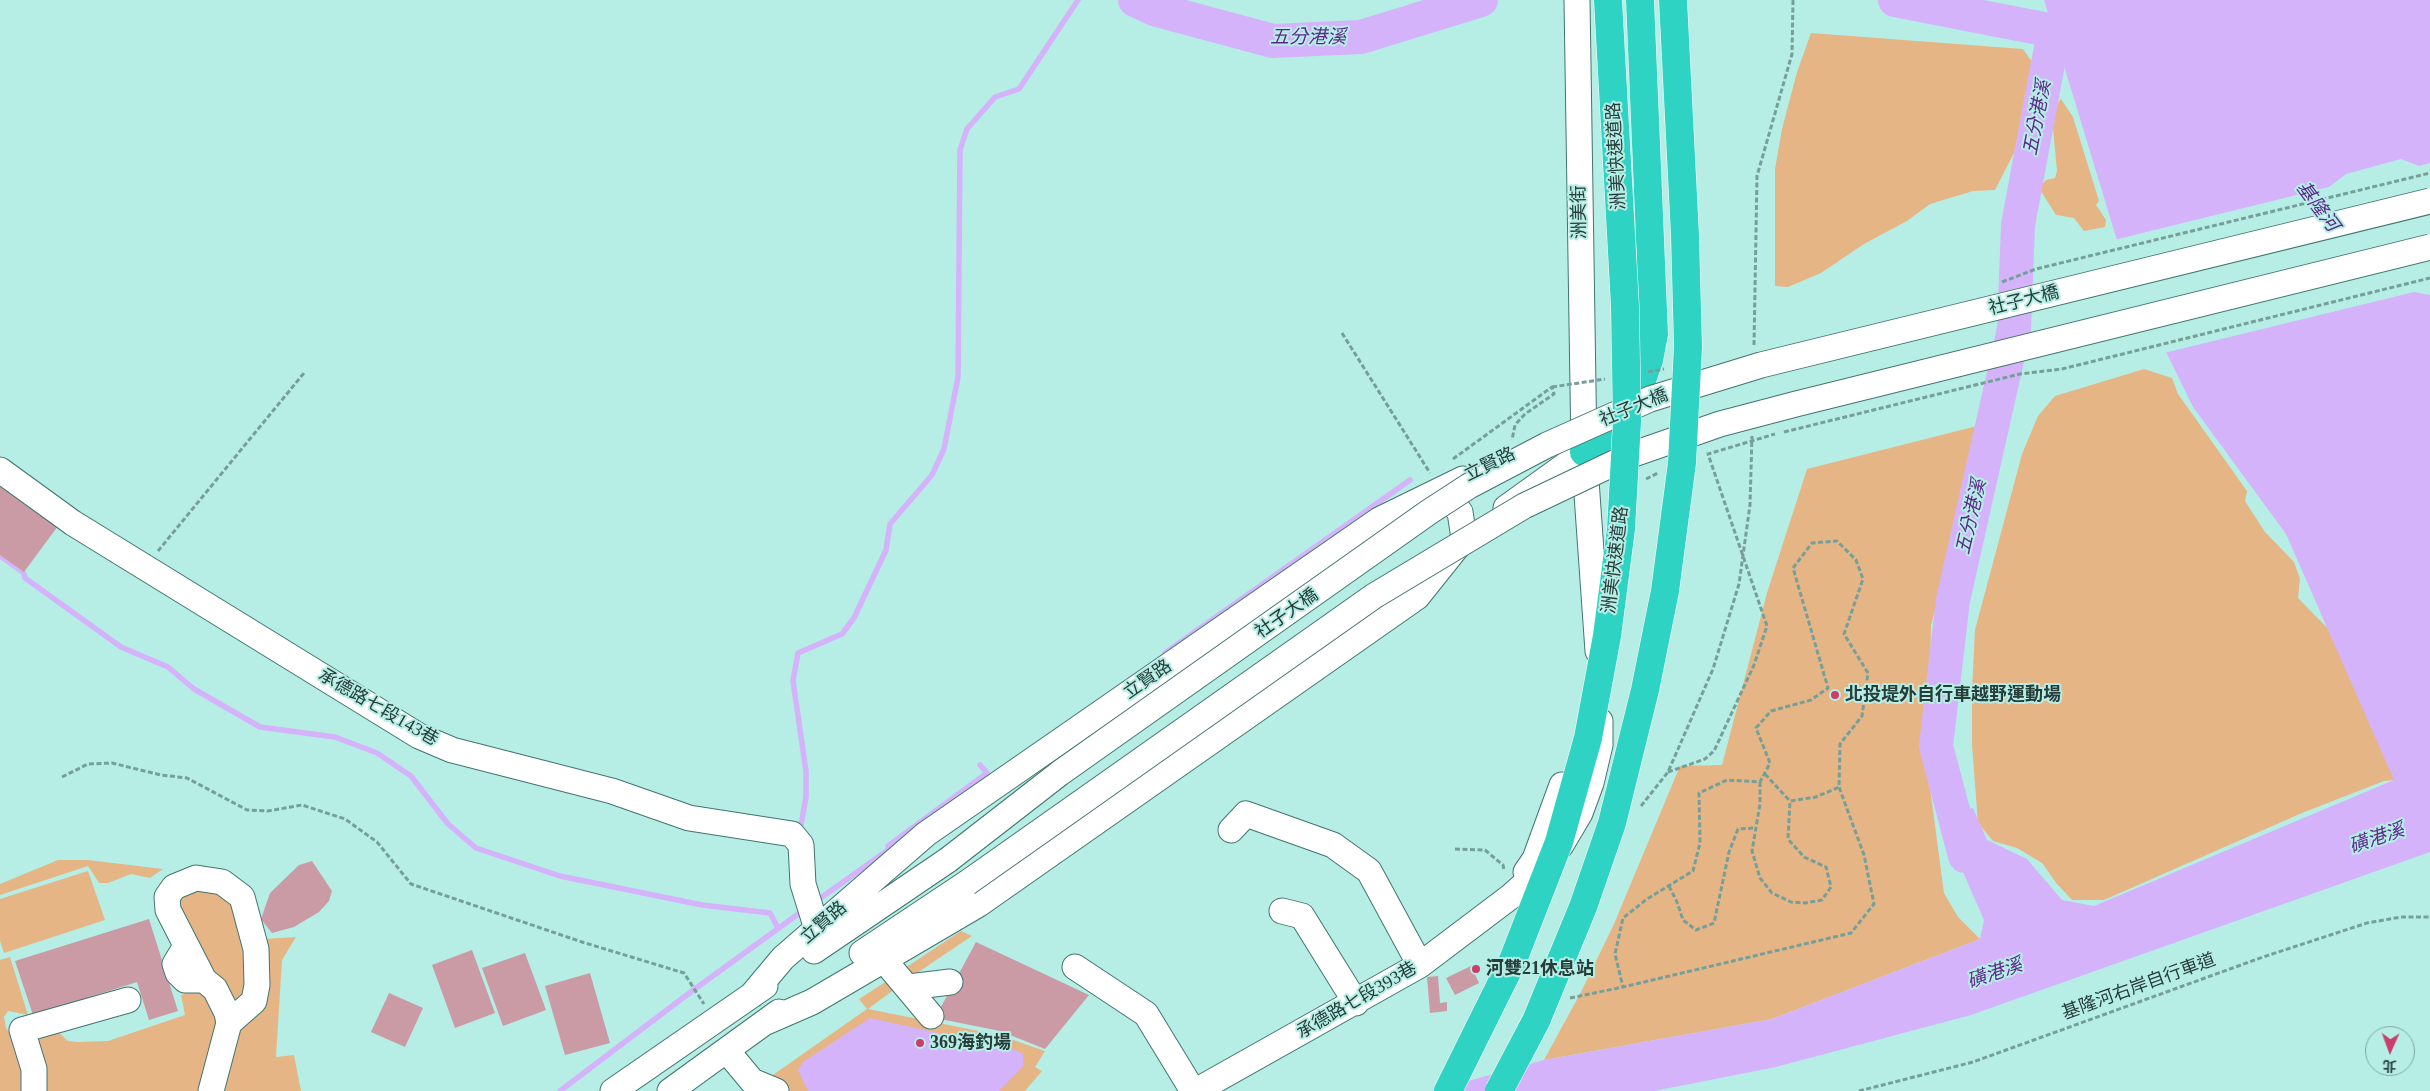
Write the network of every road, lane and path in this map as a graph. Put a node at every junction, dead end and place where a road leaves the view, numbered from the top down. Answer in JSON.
{"nodes":[{"id":1,"x":1577,"y":0,"type":"edge"},
{"id":2,"x":1608,"y":0,"type":"edge"},
{"id":3,"x":1640,"y":0,"type":"edge"},
{"id":4,"x":1673,"y":0,"type":"edge"},
{"id":5,"x":1793,"y":0,"type":"edge"},
{"id":6,"x":1792,"y":54,"type":"dead end"},
{"id":7,"x":2430,"y":173,"type":"edge"},
{"id":8,"x":2430,"y":186,"type":"edge"},
{"id":9,"x":2430,"y":201,"type":"edge"},
{"id":10,"x":2430,"y":247,"type":"edge"},
{"id":11,"x":2430,"y":262,"type":"edge"},
{"id":12,"x":1653,"y":276,"type":"junction"},
{"id":13,"x":2430,"y":278,"type":"edge"},
{"id":14,"x":1995,"y":285,"type":"dead end"},
{"id":15,"x":1342,"y":333,"type":"dead end"},
{"id":16,"x":1763,"y":344,"type":"dead end"},
{"id":17,"x":1754,"y":346,"type":"dead end"},
{"id":18,"x":1667,"y":368,"type":"dead end"},
{"id":19,"x":304,"y":373,"type":"dead end"},
{"id":20,"x":1638,"y":374,"type":"dead end"},
{"id":21,"x":1610,"y":378,"type":"dead end"},
{"id":22,"x":1552,"y":387,"type":"junction"},
{"id":23,"x":1583,"y":423,"type":"junction"},
{"id":24,"x":1513,"y":447,"type":"dead end"},
{"id":25,"x":1584,"y":452,"type":"junction"},
{"id":26,"x":1447,"y":463,"type":"dead end"},
{"id":27,"x":0,"y":470,"type":"edge"},
{"id":28,"x":1441,"y":490,"type":"junction"},
{"id":29,"x":1464,"y":538,"type":"junction"},
{"id":30,"x":145,"y":567,"type":"junction"},
{"id":31,"x":1668,"y":772,"type":"dead end"},
{"id":32,"x":1060,"y":773,"type":"junction"},
{"id":33,"x":1764,"y":774,"type":"junction"},
{"id":34,"x":62,"y":777,"type":"dead end"},
{"id":35,"x":1760,"y":782,"type":"junction"},
{"id":36,"x":1839,"y":787,"type":"junction"},
{"id":37,"x":1790,"y":801,"type":"junction"},
{"id":38,"x":1755,"y":828,"type":"junction"},
{"id":39,"x":1231,"y":830,"type":"dead end"},
{"id":40,"x":1455,"y":849,"type":"dead end"},
{"id":41,"x":948,"y":860,"type":"joint"},
{"id":42,"x":1669,"y":886,"type":"junction"},
{"id":43,"x":972,"y":888,"type":"junction"},
{"id":44,"x":1510,"y":898,"type":"junction"},
{"id":45,"x":1282,"y":911,"type":"dead end"},
{"id":46,"x":2430,"y":917,"type":"edge"},
{"id":47,"x":817,"y":929,"type":"junction"},
{"id":48,"x":884,"y":950,"type":"junction"},
{"id":49,"x":1420,"y":965,"type":"junction"},
{"id":50,"x":1075,"y":967,"type":"dead end"},
{"id":51,"x":950,"y":982,"type":"dead end"},
{"id":52,"x":909,"y":987,"type":"junction"},
{"id":53,"x":1623,"y":987,"type":"junction"},
{"id":54,"x":752,"y":995,"type":"junction"},
{"id":55,"x":1564,"y":999,"type":"dead end"},
{"id":56,"x":128,"y":1000,"type":"dead end"},
{"id":57,"x":1356,"y":1003,"type":"junction"},
{"id":58,"x":931,"y":1016,"type":"dead end"},
{"id":59,"x":715,"y":1019,"type":"junction"},
{"id":60,"x":229,"y":1023,"type":"junction"},
{"id":61,"x":727,"y":1051,"type":"junction"},
{"id":62,"x":683,"y":1087,"type":"edge"},
{"id":63,"x":34,"y":1091,"type":"edge"},
{"id":64,"x":211,"y":1091,"type":"edge"},
{"id":65,"x":613,"y":1091,"type":"edge"},
{"id":66,"x":776,"y":1091,"type":"edge"},
{"id":67,"x":1194,"y":1091,"type":"edge"},
{"id":68,"x":1448,"y":1091,"type":"edge"},
{"id":69,"x":1499,"y":1091,"type":"edge"},
{"id":70,"x":1859,"y":1091,"type":"edge"}],
"edges":[{"from":1,"to":23,"type":"street","name":"洲美街"},
{"from":2,"to":68,"type":"highway","name":"洲美快速道路","bridge":true},
{"from":3,"to":12,"type":"highway"},
{"from":4,"to":69,"type":"highway","bridge":true},
{"from":5,"to":6,"type":"path"},
{"from":7,"to":14,"type":"path","bridge":true},
{"from":8,"to":32,"type":"street","bridge":true},
{"from":9,"to":32,"type":"street","name":"社子大橋","bridge":true},
{"from":10,"to":43,"type":"street","name":"社子大橋","bridge":true},
{"from":11,"to":43,"type":"street","bridge":true},
{"from":12,"to":23,"type":"highway"},
{"from":12,"to":25,"type":"highway"},
{"from":13,"to":31,"type":"path","bridge":true},
{"from":15,"to":28,"type":"path"},
{"from":16,"to":17,"type":"path"},
{"from":18,"to":20,"type":"path","bridge":true},
{"from":19,"to":30,"type":"path"},
{"from":21,"to":22,"type":"path","bridge":true},
{"from":22,"to":24,"type":"path"},
{"from":22,"to":26,"type":"path"},
{"from":23,"to":25,"type":"street","name":"承德路七段393巷"},
{"from":23,"to":28,"type":"street","name":"立賢路"},
{"from":25,"to":29,"type":"street"},
{"from":25,"to":44,"type":"street","name":"承德路七段393巷"},
{"from":27,"to":30,"type":"street","name":"承德路七段143巷"},
{"from":28,"to":29,"type":"street"},
{"from":28,"to":47,"type":"street","name":"立賢路"},
{"from":29,"to":48,"type":"street"},
{"from":30,"to":47,"type":"street","name":"承德路七段143巷"},
{"from":32,"to":41,"type":"street","name":"社子大橋","bridge":true},
{"from":33,"to":35,"type":"path"},
{"from":33,"to":36,"type":"path"},
{"from":33,"to":37,"type":"path"},
{"from":34,"to":59,"type":"path"},
{"from":35,"to":38,"type":"path"},
{"from":35,"to":42,"type":"path"},
{"from":36,"to":37,"type":"path"},
{"from":36,"to":53,"type":"path"},
{"from":37,"to":38,"type":"path"},
{"from":38,"to":42,"type":"path"},
{"from":39,"to":49,"type":"street"},
{"from":40,"to":44,"type":"path"},
{"from":41,"to":54,"type":"street","name":"立賢路"},
{"from":42,"to":53,"type":"path"},
{"from":43,"to":48,"type":"street"},
{"from":44,"to":49,"type":"street","name":"承德路七段393巷"},
{"from":45,"to":57,"type":"street"},
{"from":46,"to":70,"type":"path","name":"基隆河右岸自行車道"},
{"from":47,"to":54,"type":"street","name":"立賢路"},
{"from":48,"to":52,"type":"street"},
{"from":48,"to":61,"type":"street"},
{"from":49,"to":57,"type":"street","name":"承德路七段393巷"},
{"from":50,"to":67,"type":"street"},
{"from":51,"to":52,"type":"street"},
{"from":52,"to":58,"type":"street"},
{"from":53,"to":55,"type":"path"},
{"from":54,"to":59,"type":"street","name":"立賢路"},
{"from":56,"to":63,"type":"street"},
{"from":57,"to":67,"type":"street","name":"承德路七段393巷"},
{"from":59,"to":65,"type":"street","name":"立賢路"},
{"from":60,"to":60,"type":"street"},
{"from":60,"to":64,"type":"street"},
{"from":61,"to":62,"type":"street"},
{"from":61,"to":66,"type":"street"}]}
